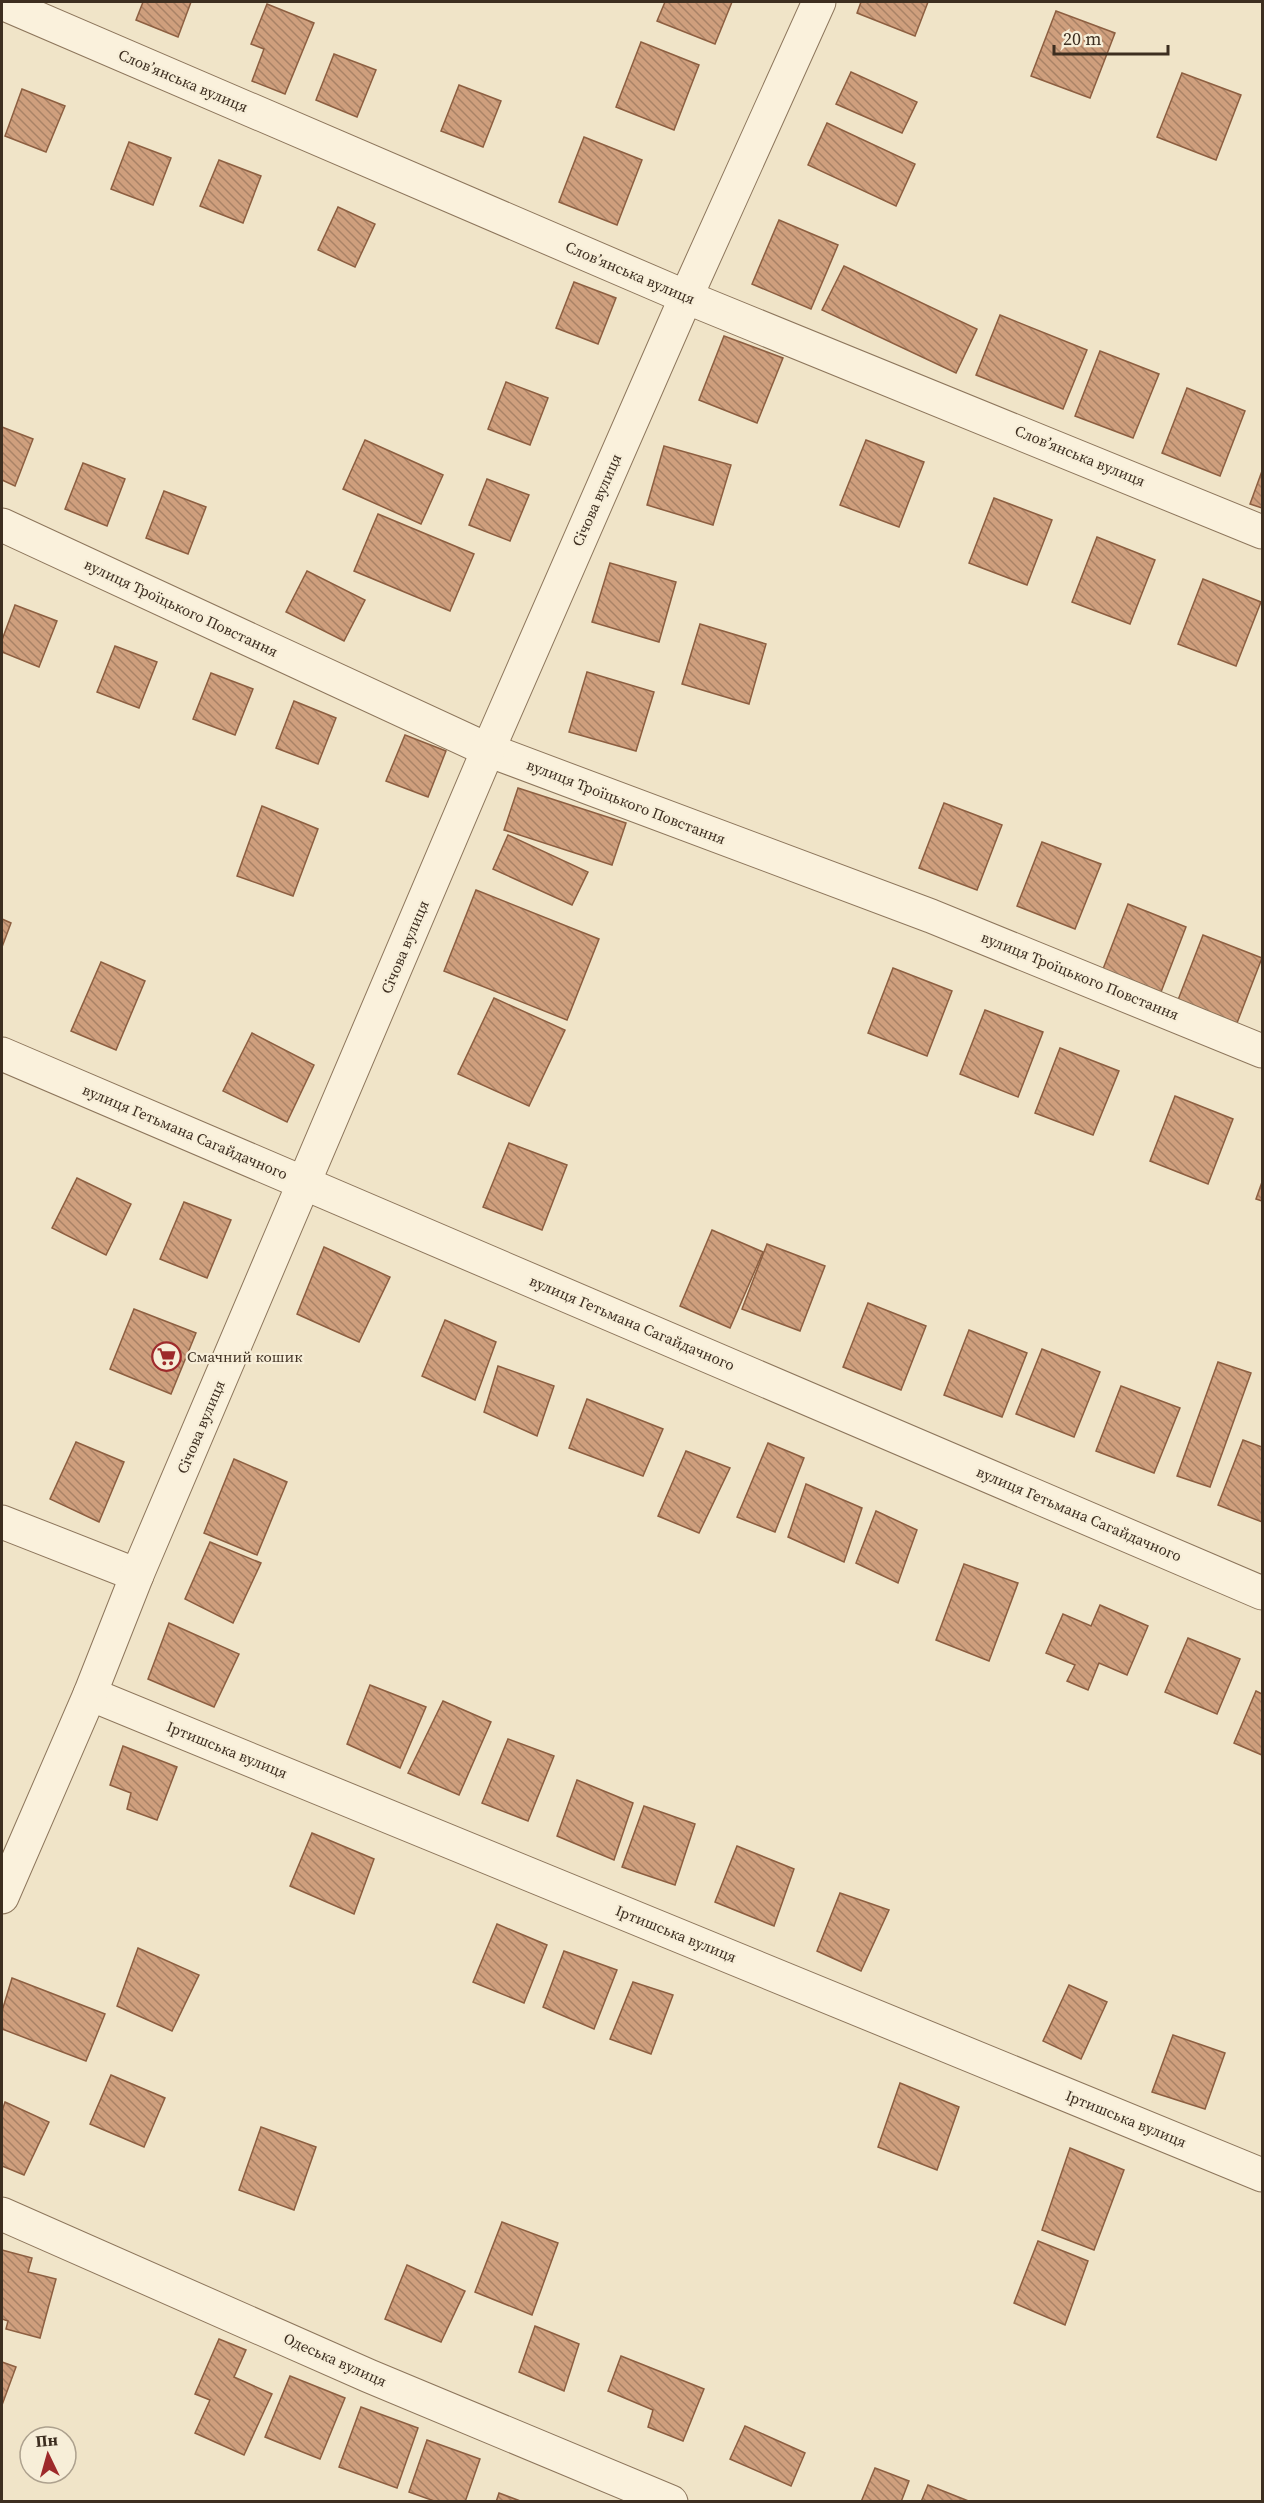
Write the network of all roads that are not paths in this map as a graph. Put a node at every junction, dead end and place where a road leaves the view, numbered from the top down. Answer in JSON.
{"nodes":[{"id":1,"x":819,"y":2,"type":"edge"},
{"id":2,"x":2,"y":3,"type":"edge"},
{"id":3,"x":686,"y":297,"type":"junction"},
{"id":4,"x":2,"y":525,"type":"edge"},
{"id":5,"x":1263,"y":532,"type":"edge"},
{"id":6,"x":488,"y":750,"type":"junction"},
{"id":7,"x":1263,"y":1051,"type":"edge"},
{"id":8,"x":2,"y":1054,"type":"edge"},
{"id":9,"x":305,"y":1183,"type":"junction"},
{"id":10,"x":2,"y":1521,"type":"edge"},
{"id":11,"x":137,"y":1575,"type":"junction"},
{"id":12,"x":1263,"y":1593,"type":"edge"},
{"id":13,"x":90,"y":1694,"type":"junction"},
{"id":14,"x":2,"y":1896,"type":"edge"},
{"id":15,"x":1263,"y":2175,"type":"edge"},
{"id":16,"x":2,"y":2214,"type":"edge"},
{"id":17,"x":671,"y":2502,"type":"edge"}],
"edges":[{"from":1,"to":3,"type":"street","name":"Січова вулиця"},
{"from":2,"to":3,"type":"street","name":"Словʼянська вулиця"},
{"from":3,"to":5,"type":"street","name":"Словʼянська вулиця"},
{"from":3,"to":6,"type":"street","name":"Січова вулиця"},
{"from":4,"to":6,"type":"street","name":"вулиця Троїцького Повстання"},
{"from":6,"to":7,"type":"street","name":"вулиця Троїцького Повстання"},
{"from":6,"to":9,"type":"street","name":"Січова вулиця"},
{"from":8,"to":9,"type":"street","name":"вулиця Гетьмана Сагайдачного"},
{"from":9,"to":11,"type":"street","name":"Січова вулиця"},
{"from":9,"to":12,"type":"street","name":"вулиця Гетьмана Сагайдачного"},
{"from":10,"to":11,"type":"street"},
{"from":11,"to":13,"type":"street","name":"Січова вулиця"},
{"from":13,"to":14,"type":"street","name":"Січова вулиця"},
{"from":13,"to":15,"type":"street","name":"Іртишська вулиця"},
{"from":16,"to":17,"type":"street","name":"Одеська вулиця"}]}
